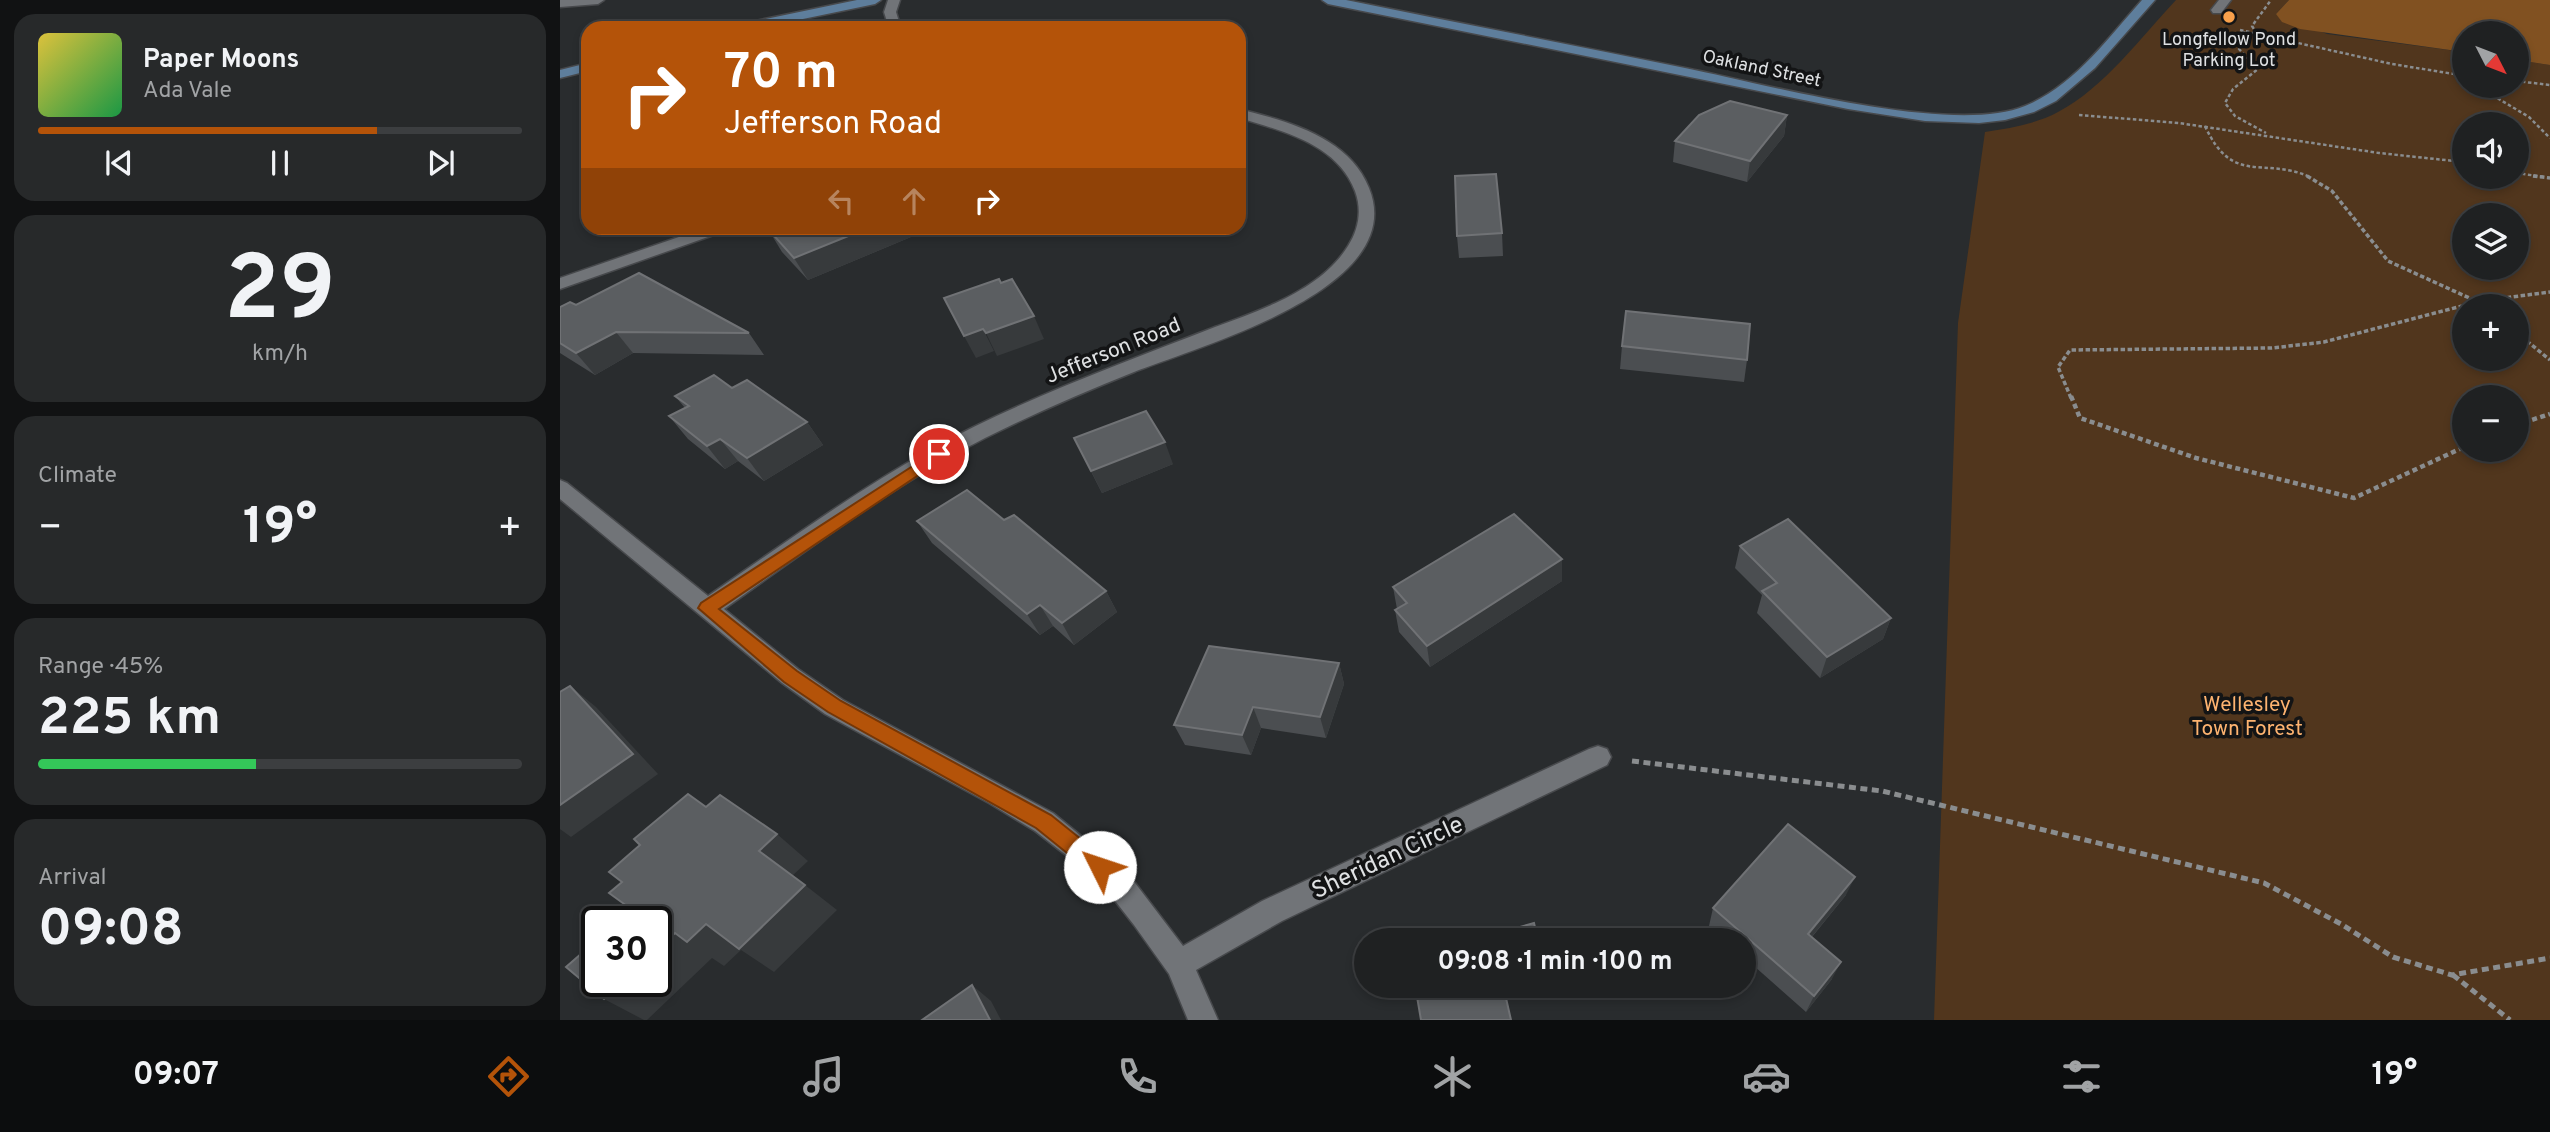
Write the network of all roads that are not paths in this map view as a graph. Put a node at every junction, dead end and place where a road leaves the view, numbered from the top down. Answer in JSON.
{"nodes":[{"id":1,"x":598,"y":0,"type":"edge"},
{"id":2,"x":875,"y":0,"type":"edge"},
{"id":3,"x":894,"y":0,"type":"edge"},
{"id":4,"x":1328,"y":0,"type":"edge"},
{"id":5,"x":2149,"y":0,"type":"edge"},
{"id":6,"x":560,"y":3,"type":"edge"},
{"id":7,"x":774,"y":21,"type":"edge"},
{"id":8,"x":893,"y":21,"type":"edge"},
{"id":9,"x":581,"y":68,"type":"edge"},
{"id":10,"x":560,"y":75,"type":"edge"},
{"id":11,"x":1246,"y":115,"type":"edge"},
{"id":12,"x":699,"y":235,"type":"edge"},
{"id":13,"x":560,"y":284,"type":"edge"},
{"id":14,"x":560,"y":488,"type":"edge"},
{"id":15,"x":707,"y":608,"type":"junction"},
{"id":16,"x":1598,"y":757,"type":"road end"},
{"id":17,"x":1179,"y":964,"type":"junction"},
{"id":18,"x":1203,"y":1020,"type":"edge"}],
"edges":[{"from":1,"to":6,"type":"street"},
{"from":2,"to":7,"type":"street"},
{"from":3,"to":8,"type":"street"},
{"from":4,"to":5,"type":"street","name":"Oakland Street"},
{"from":9,"to":10,"type":"street"},
{"from":11,"to":15,"type":"street","name":"Jefferson Road"},
{"from":12,"to":13,"type":"street"},
{"from":14,"to":15,"type":"street"},
{"from":15,"to":17,"type":"street"},
{"from":16,"to":17,"type":"street","name":"Sheridan Circle"},
{"from":17,"to":18,"type":"street"}]}
